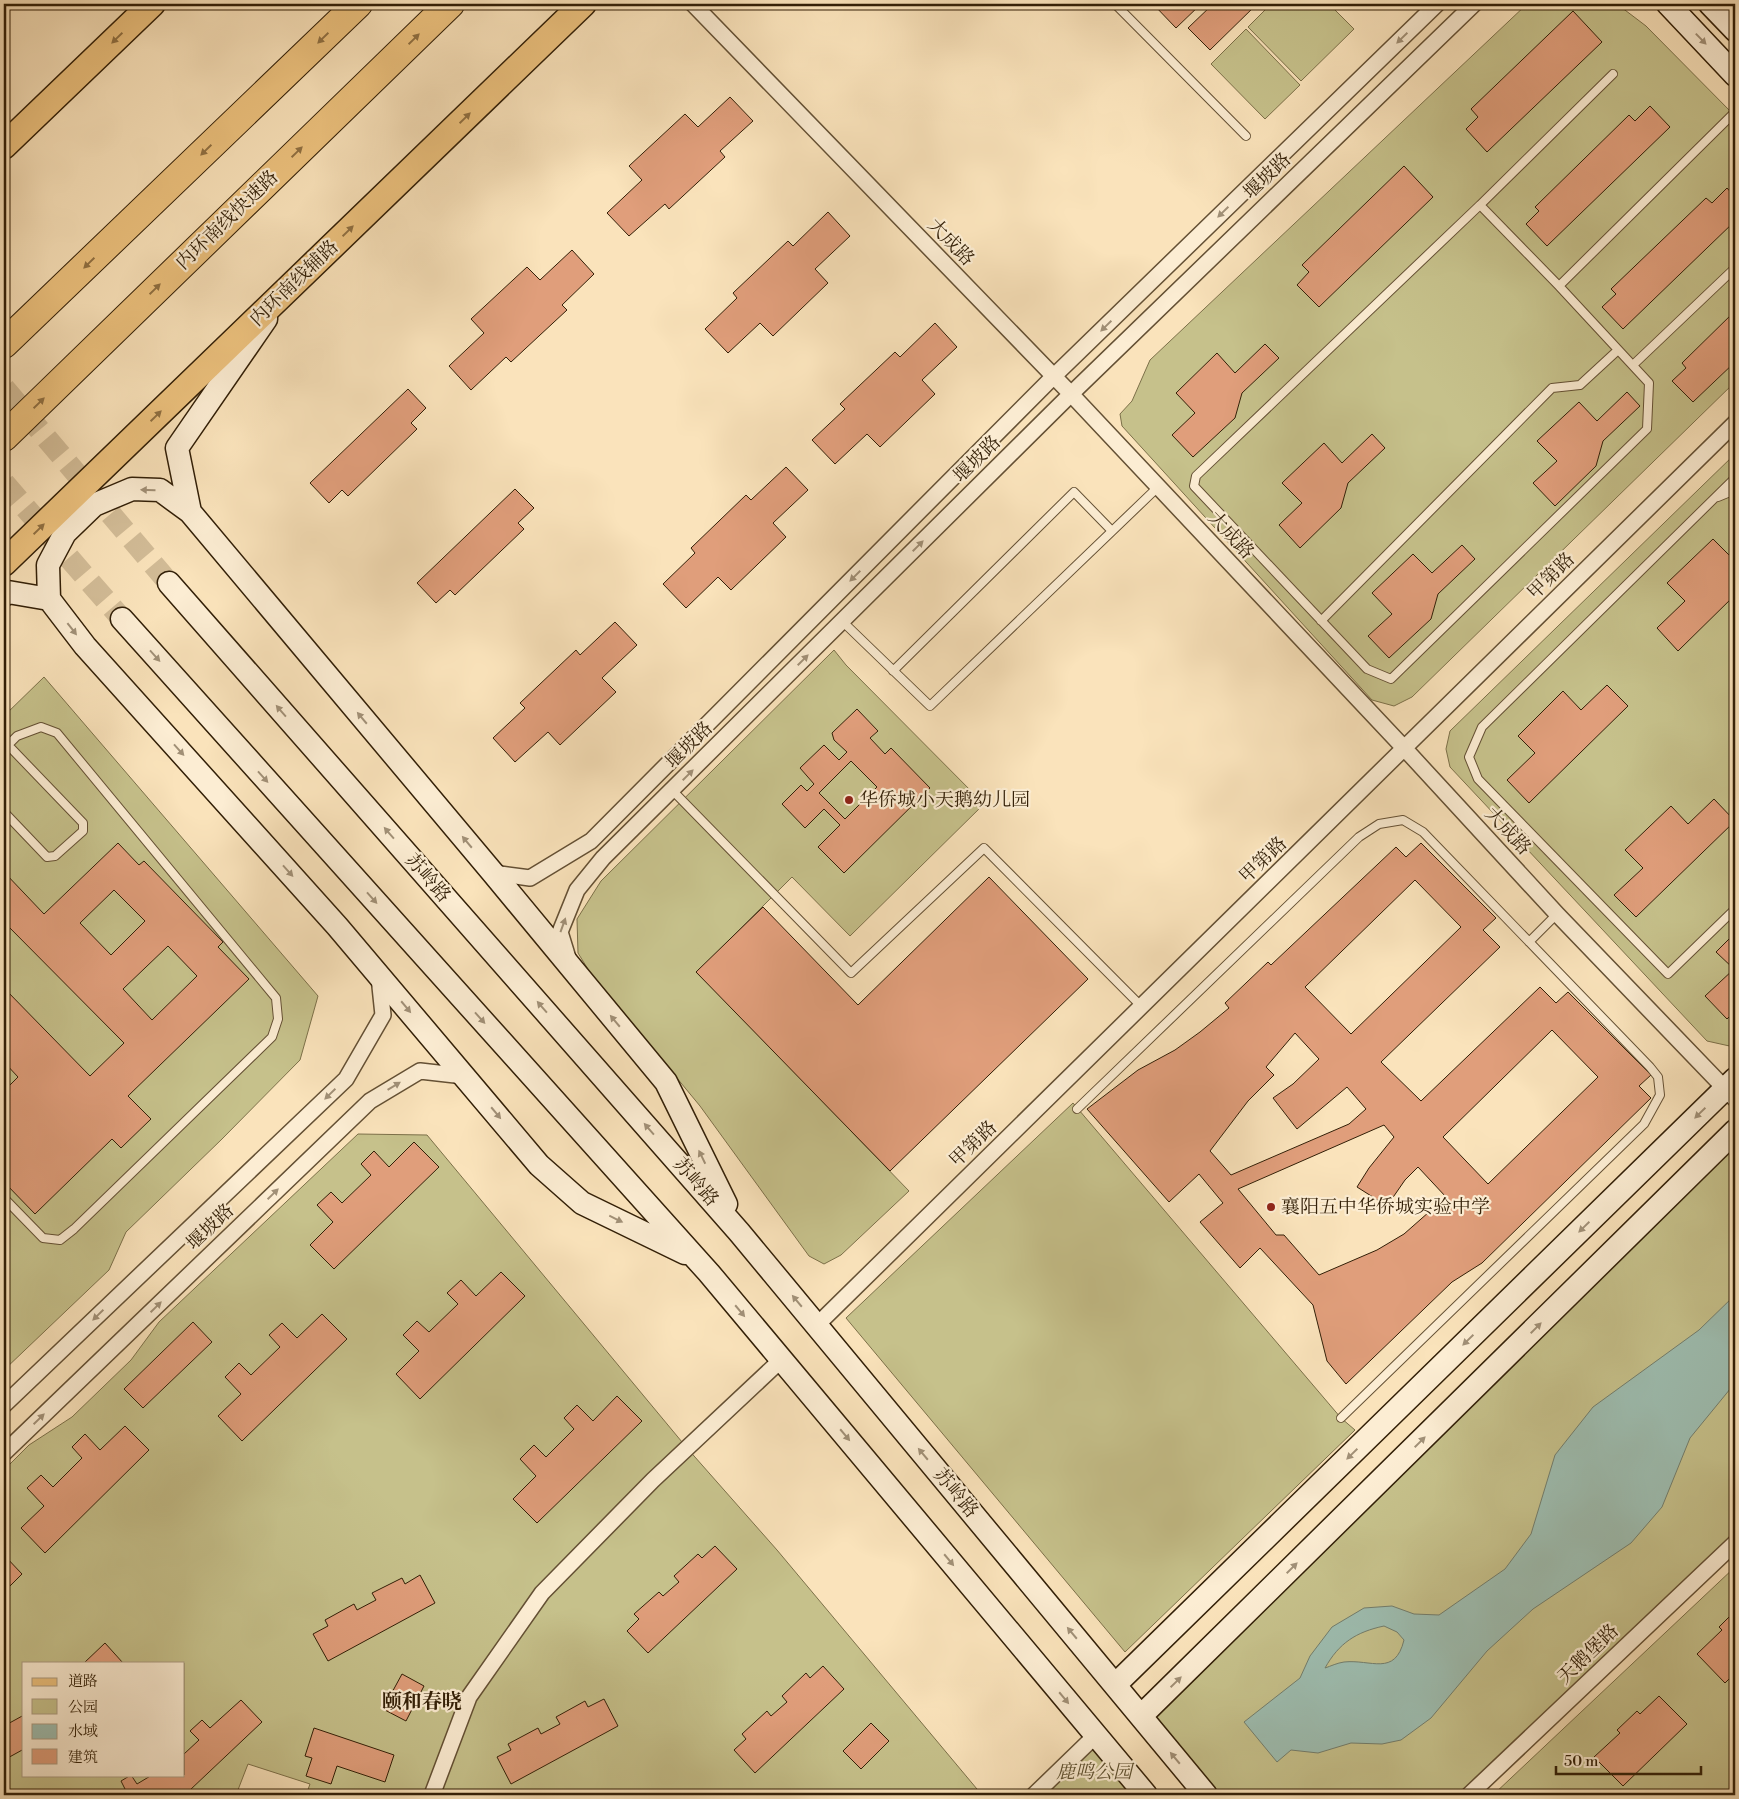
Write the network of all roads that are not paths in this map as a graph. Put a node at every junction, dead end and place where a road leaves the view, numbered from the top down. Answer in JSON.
{"nodes":[{"id":1,"x":152,"y":4,"type":"edge"},
{"id":2,"x":358,"y":4,"type":"edge"},
{"id":3,"x":450,"y":4,"type":"edge"},
{"id":4,"x":583,"y":4,"type":"edge"},
{"id":5,"x":693,"y":4,"type":"edge"},
{"id":6,"x":1115,"y":4,"type":"edge"},
{"id":7,"x":1437,"y":4,"type":"edge"},
{"id":8,"x":1474,"y":4,"type":"edge"},
{"id":9,"x":1668,"y":4,"type":"edge"},
{"id":10,"x":1710,"y":4,"type":"edge"},
{"id":11,"x":1735,"y":30,"type":"edge"},
{"id":12,"x":92,"y":61,"type":"junction"},
{"id":13,"x":1613,"y":74,"type":"dead end"},
{"id":14,"x":1735,"y":75,"type":"edge"},
{"id":15,"x":1735,"y":112,"type":"edge"},
{"id":16,"x":4,"y":132,"type":"edge"},
{"id":17,"x":1246,"y":136,"type":"dead end"},
{"id":18,"x":4,"y":146,"type":"edge"},
{"id":19,"x":1480,"y":204,"type":"junction"},
{"id":20,"x":1735,"y":268,"type":"edge"},
{"id":21,"x":1559,"y":286,"type":"junction"},
{"id":22,"x":284,"y":293,"type":"junction"},
{"id":23,"x":4,"y":344,"type":"edge"},
{"id":24,"x":1618,"y":350,"type":"junction"},
{"id":25,"x":1633,"y":365,"type":"junction"},
{"id":26,"x":1054,"y":377,"type":"junction"},
{"id":27,"x":1071,"y":394,"type":"junction"},
{"id":28,"x":1735,"y":423,"type":"edge"},
{"id":29,"x":4,"y":437,"type":"edge"},
{"id":30,"x":1735,"y":478,"type":"edge"},
{"id":31,"x":1158,"y":487,"type":"junction"},
{"id":32,"x":1735,"y":490,"type":"edge"},
{"id":33,"x":1714,"y":499,"type":"junction"},
{"id":34,"x":190,"y":512,"type":"junction"},
{"id":35,"x":1112,"y":531,"type":"junction"},
{"id":36,"x":4,"y":563,"type":"edge"},
{"id":37,"x":169,"y":583,"type":"tunnel mouth"},
{"id":38,"x":4,"y":595,"type":"edge"},
{"id":39,"x":49,"y":599,"type":"junction"},
{"id":40,"x":122,"y":619,"type":"tunnel mouth"},
{"id":41,"x":842,"y":621,"type":"junction"},
{"id":42,"x":1321,"y":621,"type":"junction"},
{"id":43,"x":894,"y":671,"type":"junction"},
{"id":44,"x":6,"y":747,"type":"edge"},
{"id":45,"x":1405,"y":749,"type":"junction"},
{"id":46,"x":672,"y":790,"type":"junction"},
{"id":47,"x":4,"y":812,"type":"edge"},
{"id":48,"x":493,"y":873,"type":"junction"},
{"id":49,"x":1735,"y":909,"type":"edge"},
{"id":50,"x":1557,"y":914,"type":"junction"},
{"id":51,"x":1529,"y":942,"type":"junction"},
{"id":52,"x":573,"y":971,"type":"junction"},
{"id":53,"x":379,"y":975,"type":"junction"},
{"id":54,"x":1142,"y":1007,"type":"junction"},
{"id":55,"x":464,"y":1076,"type":"junction"},
{"id":56,"x":1732,"y":1089,"type":"edge"},
{"id":57,"x":1077,"y":1109,"type":"dead end"},
{"id":58,"x":1735,"y":1132,"type":"edge"},
{"id":59,"x":4,"y":1198,"type":"edge"},
{"id":60,"x":740,"y":1232,"type":"junction"},
{"id":61,"x":709,"y":1273,"type":"junction"},
{"id":62,"x":817,"y":1325,"type":"junction"},
{"id":63,"x":781,"y":1360,"type":"junction"},
{"id":64,"x":4,"y":1405,"type":"edge"},
{"id":65,"x":1341,"y":1418,"type":"dead end"},
{"id":66,"x":4,"y":1453,"type":"edge"},
{"id":67,"x":1734,"y":1546,"type":"edge"},
{"id":68,"x":1115,"y":1685,"type":"junction"},
{"id":69,"x":1141,"y":1716,"type":"junction"},
{"id":70,"x":1096,"y":1736,"type":"junction"},
{"id":71,"x":432,"y":1795,"type":"edge"},
{"id":72,"x":1034,"y":1795,"type":"edge"},
{"id":73,"x":1146,"y":1795,"type":"edge"},
{"id":74,"x":1206,"y":1795,"type":"edge"},
{"id":75,"x":1468,"y":1795,"type":"edge"}],
"edges":[{"from":1,"to":12,"type":"main road","one_way":true},
{"from":2,"to":23,"type":"highway","one_way":true},
{"from":29,"to":3,"type":"highway","name":"内环南线快速路","one_way":true},
{"from":22,"to":4,"type":"main road","name":"内环南线辅路","one_way":true},
{"from":5,"to":26,"type":"street","name":"大成路"},
{"from":6,"to":17,"type":"lane"},
{"from":7,"to":26,"type":"street","name":"堰坡路","one_way":true},
{"from":8,"to":27,"type":"street","name":"堰坡路"},
{"from":9,"to":14,"type":"main road","one_way":true},
{"from":10,"to":11,"type":"main road"},
{"from":12,"to":16,"type":"main road"},
{"from":12,"to":18,"type":"main road"},
{"from":13,"to":19,"type":"lane"},
{"from":15,"to":21,"type":"lane"},
{"from":19,"to":21,"type":"lane"},
{"from":19,"to":42,"type":"lane"},
{"from":20,"to":25,"type":"lane"},
{"from":21,"to":24,"type":"lane"},
{"from":22,"to":34,"type":"main road"},
{"from":36,"to":22,"type":"main road","name":"内环南线辅路","one_way":true},
{"from":24,"to":25,"type":"lane"},
{"from":24,"to":42,"type":"lane"},
{"from":25,"to":42,"type":"lane"},
{"from":26,"to":27,"type":"street","name":"大成路"},
{"from":26,"to":48,"type":"street","name":"堰坡路","one_way":true},
{"from":27,"to":31,"type":"street","name":"大成路"},
{"from":41,"to":27,"type":"street","name":"堰坡路","one_way":true},
{"from":28,"to":45,"type":"street","name":"甲第路"},
{"from":30,"to":33,"type":"lane"},
{"from":31,"to":35,"type":"lane"},
{"from":31,"to":45,"type":"street","name":"大成路"},
{"from":32,"to":33,"type":"lane"},
{"from":33,"to":49,"type":"lane"},
{"from":34,"to":39,"type":"main road","one_way":true},
{"from":48,"to":34,"type":"main road","one_way":true},
{"from":35,"to":43,"type":"lane"},
{"from":35,"to":43,"type":"lane"},
{"from":60,"to":37,"type":"main road","name":"苏岭路","one_way":true},
{"from":38,"to":39,"type":"main road"},
{"from":39,"to":53,"type":"main road","one_way":true},
{"from":40,"to":61,"type":"main road","one_way":true},
{"from":41,"to":43,"type":"lane"},
{"from":46,"to":41,"type":"street","name":"堰坡路","one_way":true},
{"from":44,"to":47,"type":"lane"},
{"from":44,"to":59,"type":"lane"},
{"from":45,"to":50,"type":"street","name":"大成路"},
{"from":45,"to":54,"type":"street","name":"甲第路"},
{"from":52,"to":46,"type":"street","name":"堰坡路","one_way":true},
{"from":46,"to":54,"type":"lane"},
{"from":48,"to":52,"type":"main road"},
{"from":50,"to":51,"type":"lane"},
{"from":50,"to":56,"type":"street","name":"大成路"},
{"from":51,"to":57,"type":"lane"},
{"from":51,"to":65,"type":"lane"},
{"from":60,"to":52,"type":"main road","one_way":true},
{"from":53,"to":55,"type":"main road","one_way":true},
{"from":53,"to":64,"type":"street","name":"堰坡路","one_way":true},
{"from":54,"to":62,"type":"street","name":"甲第路"},
{"from":55,"to":61,"type":"main road","one_way":true},
{"from":66,"to":55,"type":"street","name":"堰坡路","one_way":true},
{"from":56,"to":68,"type":"main road","one_way":true},
{"from":69,"to":58,"type":"main road","one_way":true},
{"from":62,"to":60,"type":"main road","name":"苏岭路","one_way":true},
{"from":61,"to":63,"type":"main road","one_way":true},
{"from":68,"to":62,"type":"main road","name":"苏岭路","one_way":true},
{"from":63,"to":70,"type":"main road","one_way":true},
{"from":63,"to":71,"type":"street"},
{"from":67,"to":75,"type":"street","name":"天鹅堡路"},
{"from":68,"to":69,"type":"main road","name":"苏岭路"},
{"from":74,"to":69,"type":"main road","name":"苏岭路","one_way":true},
{"from":70,"to":72,"type":"street"},
{"from":70,"to":73,"type":"main road"}]}
